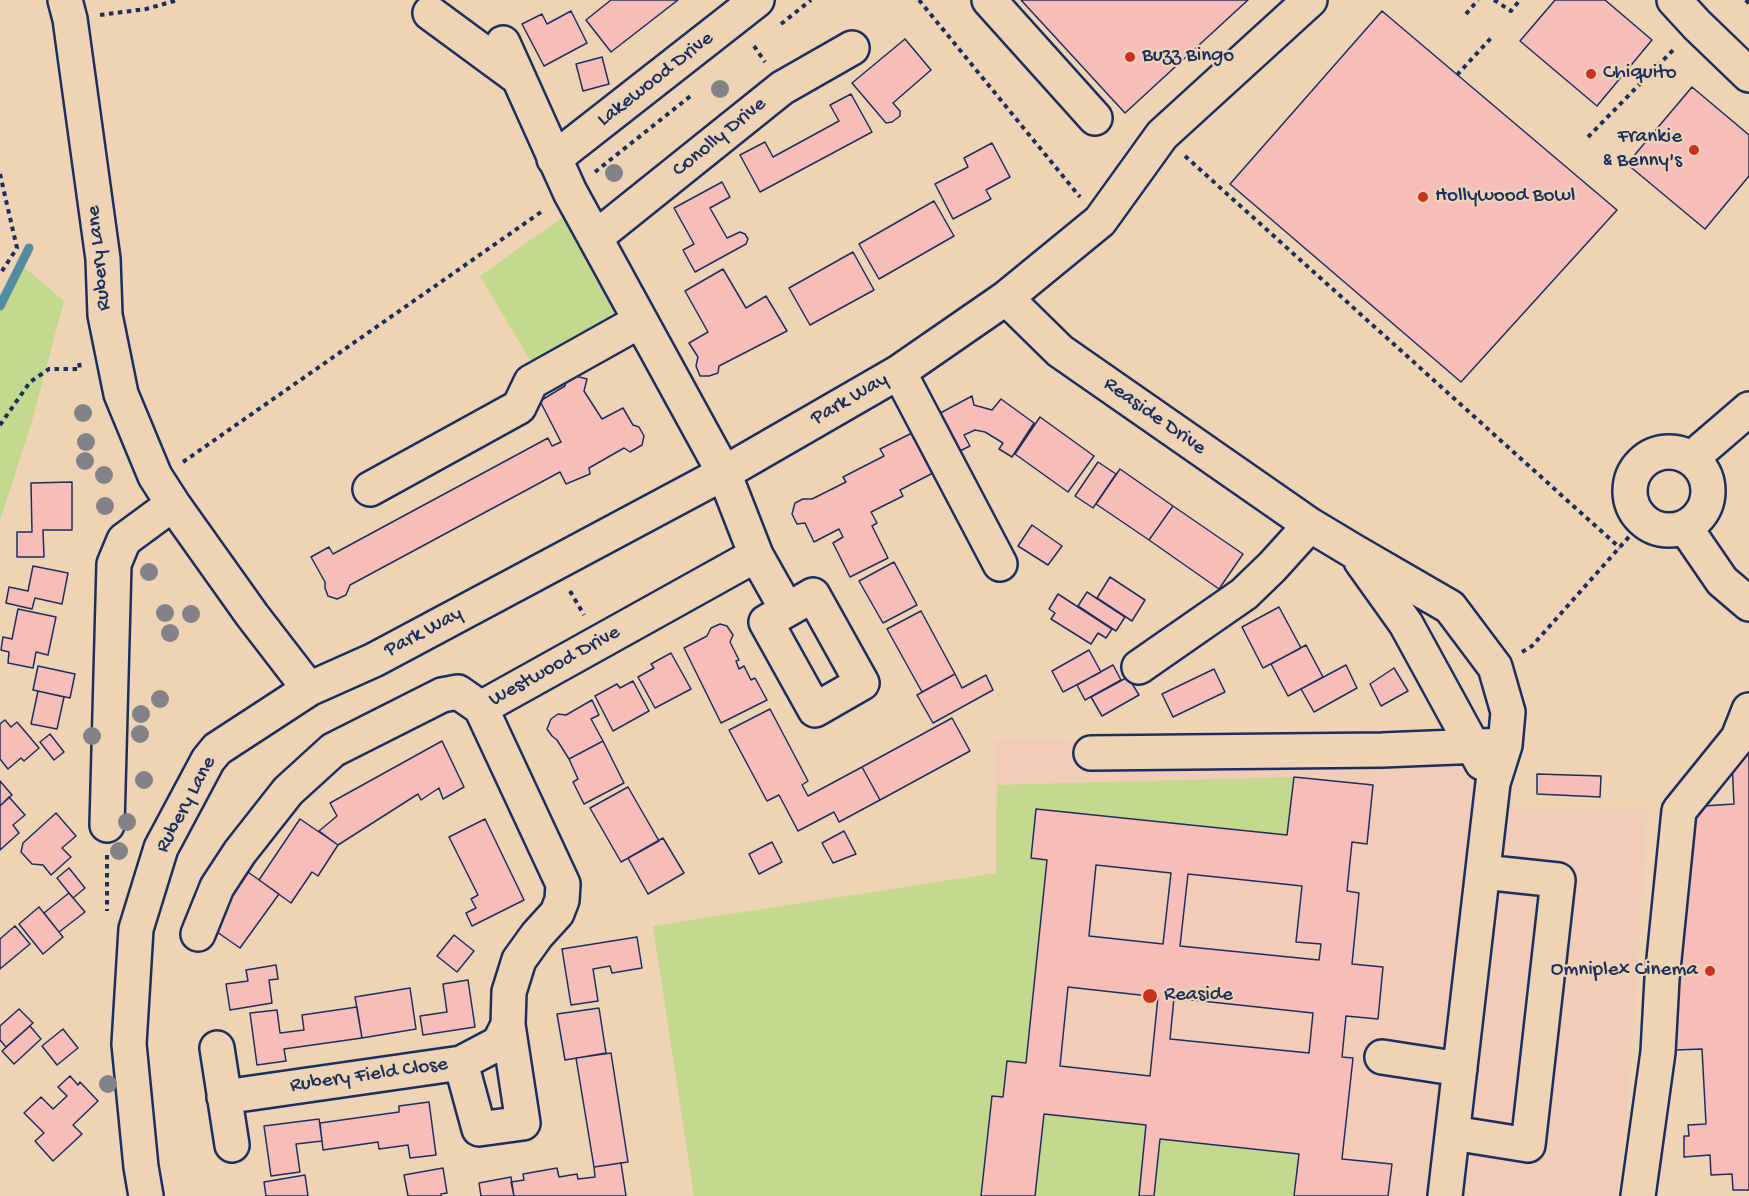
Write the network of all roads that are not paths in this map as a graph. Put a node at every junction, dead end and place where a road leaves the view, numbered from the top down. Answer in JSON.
{"nodes":[{"id":1,"x":757,"y":0,"type":"edge"},
{"id":2,"x":989,"y":0,"type":"edge"},
{"id":3,"x":1310,"y":0,"type":"edge"},
{"id":4,"x":1674,"y":0,"type":"edge"},
{"id":5,"x":67,"y":9,"type":"edge"},
{"id":6,"x":430,"y":13,"type":"dead end"},
{"id":7,"x":503,"y":43,"type":"dead end"},
{"id":8,"x":852,"y":48,"type":"dead end"},
{"id":9,"x":1749,"y":75,"type":"edge"},
{"id":10,"x":519,"y":78,"type":"junction"},
{"id":11,"x":1095,"y":118,"type":"dead end"},
{"id":12,"x":554,"y":159,"type":"junction"},
{"id":13,"x":595,"y":238,"type":"junction"},
{"id":14,"x":1006,"y":298,"type":"junction"},
{"id":15,"x":640,"y":321,"type":"junction"},
{"id":16,"x":899,"y":372,"type":"junction"},
{"id":17,"x":1749,"y":409,"type":"edge"},
{"id":18,"x":1692,"y":458,"type":"junction"},
{"id":19,"x":724,"y":473,"type":"junction"},
{"id":20,"x":370,"y":489,"type":"dead end"},
{"id":21,"x":173,"y":504,"type":"junction"},
{"id":22,"x":1310,"y":525,"type":"junction"},
{"id":23,"x":1685,"y":527,"type":"junction"},
{"id":24,"x":1354,"y":552,"type":"junction"},
{"id":25,"x":756,"y":555,"type":"junction"},
{"id":26,"x":1000,"y":564,"type":"dead end"},
{"id":27,"x":1749,"y":604,"type":"edge"},
{"id":28,"x":787,"y":610,"type":"dead end"},
{"id":29,"x":1139,"y":667,"type":"dead end"},
{"id":30,"x":309,"y":689,"type":"junction"},
{"id":31,"x":481,"y":708,"type":"junction"},
{"id":32,"x":1749,"y":710,"type":"edge"},
{"id":33,"x":1489,"y":746,"type":"junction"},
{"id":34,"x":1091,"y":753,"type":"dead end"},
{"id":35,"x":107,"y":825,"type":"dead end"},
{"id":36,"x":1483,"y":872,"type":"junction"},
{"id":37,"x":198,"y":934,"type":"dead end"},
{"id":38,"x":508,"y":1025,"type":"junction"},
{"id":39,"x":217,"y":1048,"type":"dead end"},
{"id":40,"x":1382,"y":1057,"type":"dead end"},
{"id":41,"x":461,"y":1063,"type":"junction"},
{"id":42,"x":1460,"y":1069,"type":"junction"},
{"id":43,"x":224,"y":1097,"type":"junction"},
{"id":44,"x":1453,"y":1133,"type":"junction"},
{"id":45,"x":232,"y":1145,"type":"dead end"},
{"id":46,"x":146,"y":1196,"type":"edge"},
{"id":47,"x":1445,"y":1196,"type":"edge"},
{"id":48,"x":1638,"y":1196,"type":"edge"}],
"edges":[{"from":1,"to":12,"type":"street","name":"Lakewood Drive"},
{"from":2,"to":11,"type":"street"},
{"from":3,"to":14,"type":"street","name":"Park Way"},
{"from":4,"to":9,"type":"street"},
{"from":5,"to":21,"type":"street","name":"Rubery Lane"},
{"from":6,"to":10,"type":"street"},
{"from":7,"to":10,"type":"street"},
{"from":8,"to":13,"type":"street","name":"Conolly Drive"},
{"from":10,"to":12,"type":"street"},
{"from":12,"to":13,"type":"street"},
{"from":13,"to":15,"type":"street"},
{"from":14,"to":16,"type":"street","name":"Park Way"},
{"from":14,"to":22,"type":"street","name":"Reaside Drive"},
{"from":15,"to":19,"type":"street"},
{"from":15,"to":20,"type":"street"},
{"from":16,"to":19,"type":"street","name":"Park Way"},
{"from":16,"to":26,"type":"street"},
{"from":17,"to":18,"type":"street"},
{"from":18,"to":23,"type":"street"},
{"from":18,"to":23,"type":"street"},
{"from":19,"to":25,"type":"street"},
{"from":19,"to":30,"type":"street","name":"Park Way"},
{"from":21,"to":30,"type":"street","name":"Rubery Lane"},
{"from":21,"to":35,"type":"street"},
{"from":22,"to":24,"type":"street","name":"Reaside Drive"},
{"from":22,"to":29,"type":"street"},
{"from":23,"to":27,"type":"street"},
{"from":24,"to":33,"type":"street"},
{"from":24,"to":33,"type":"street","name":"Reaside Drive"},
{"from":25,"to":28,"type":"street"},
{"from":25,"to":31,"type":"street","name":"Westwood Drive"},
{"from":30,"to":46,"type":"street","name":"Rubery Lane"},
{"from":31,"to":37,"type":"street","name":"Westwood Drive"},
{"from":31,"to":38,"type":"street"},
{"from":32,"to":48,"type":"street"},
{"from":33,"to":34,"type":"street"},
{"from":33,"to":36,"type":"street"},
{"from":36,"to":42,"type":"street"},
{"from":36,"to":44,"type":"street"},
{"from":38,"to":41,"type":"street","name":"Rubery Field Close"},
{"from":38,"to":41,"type":"street"},
{"from":39,"to":43,"type":"street"},
{"from":40,"to":42,"type":"street"},
{"from":41,"to":43,"type":"street","name":"Rubery Field Close"},
{"from":42,"to":44,"type":"street"},
{"from":43,"to":45,"type":"street"},
{"from":44,"to":47,"type":"street"}]}
